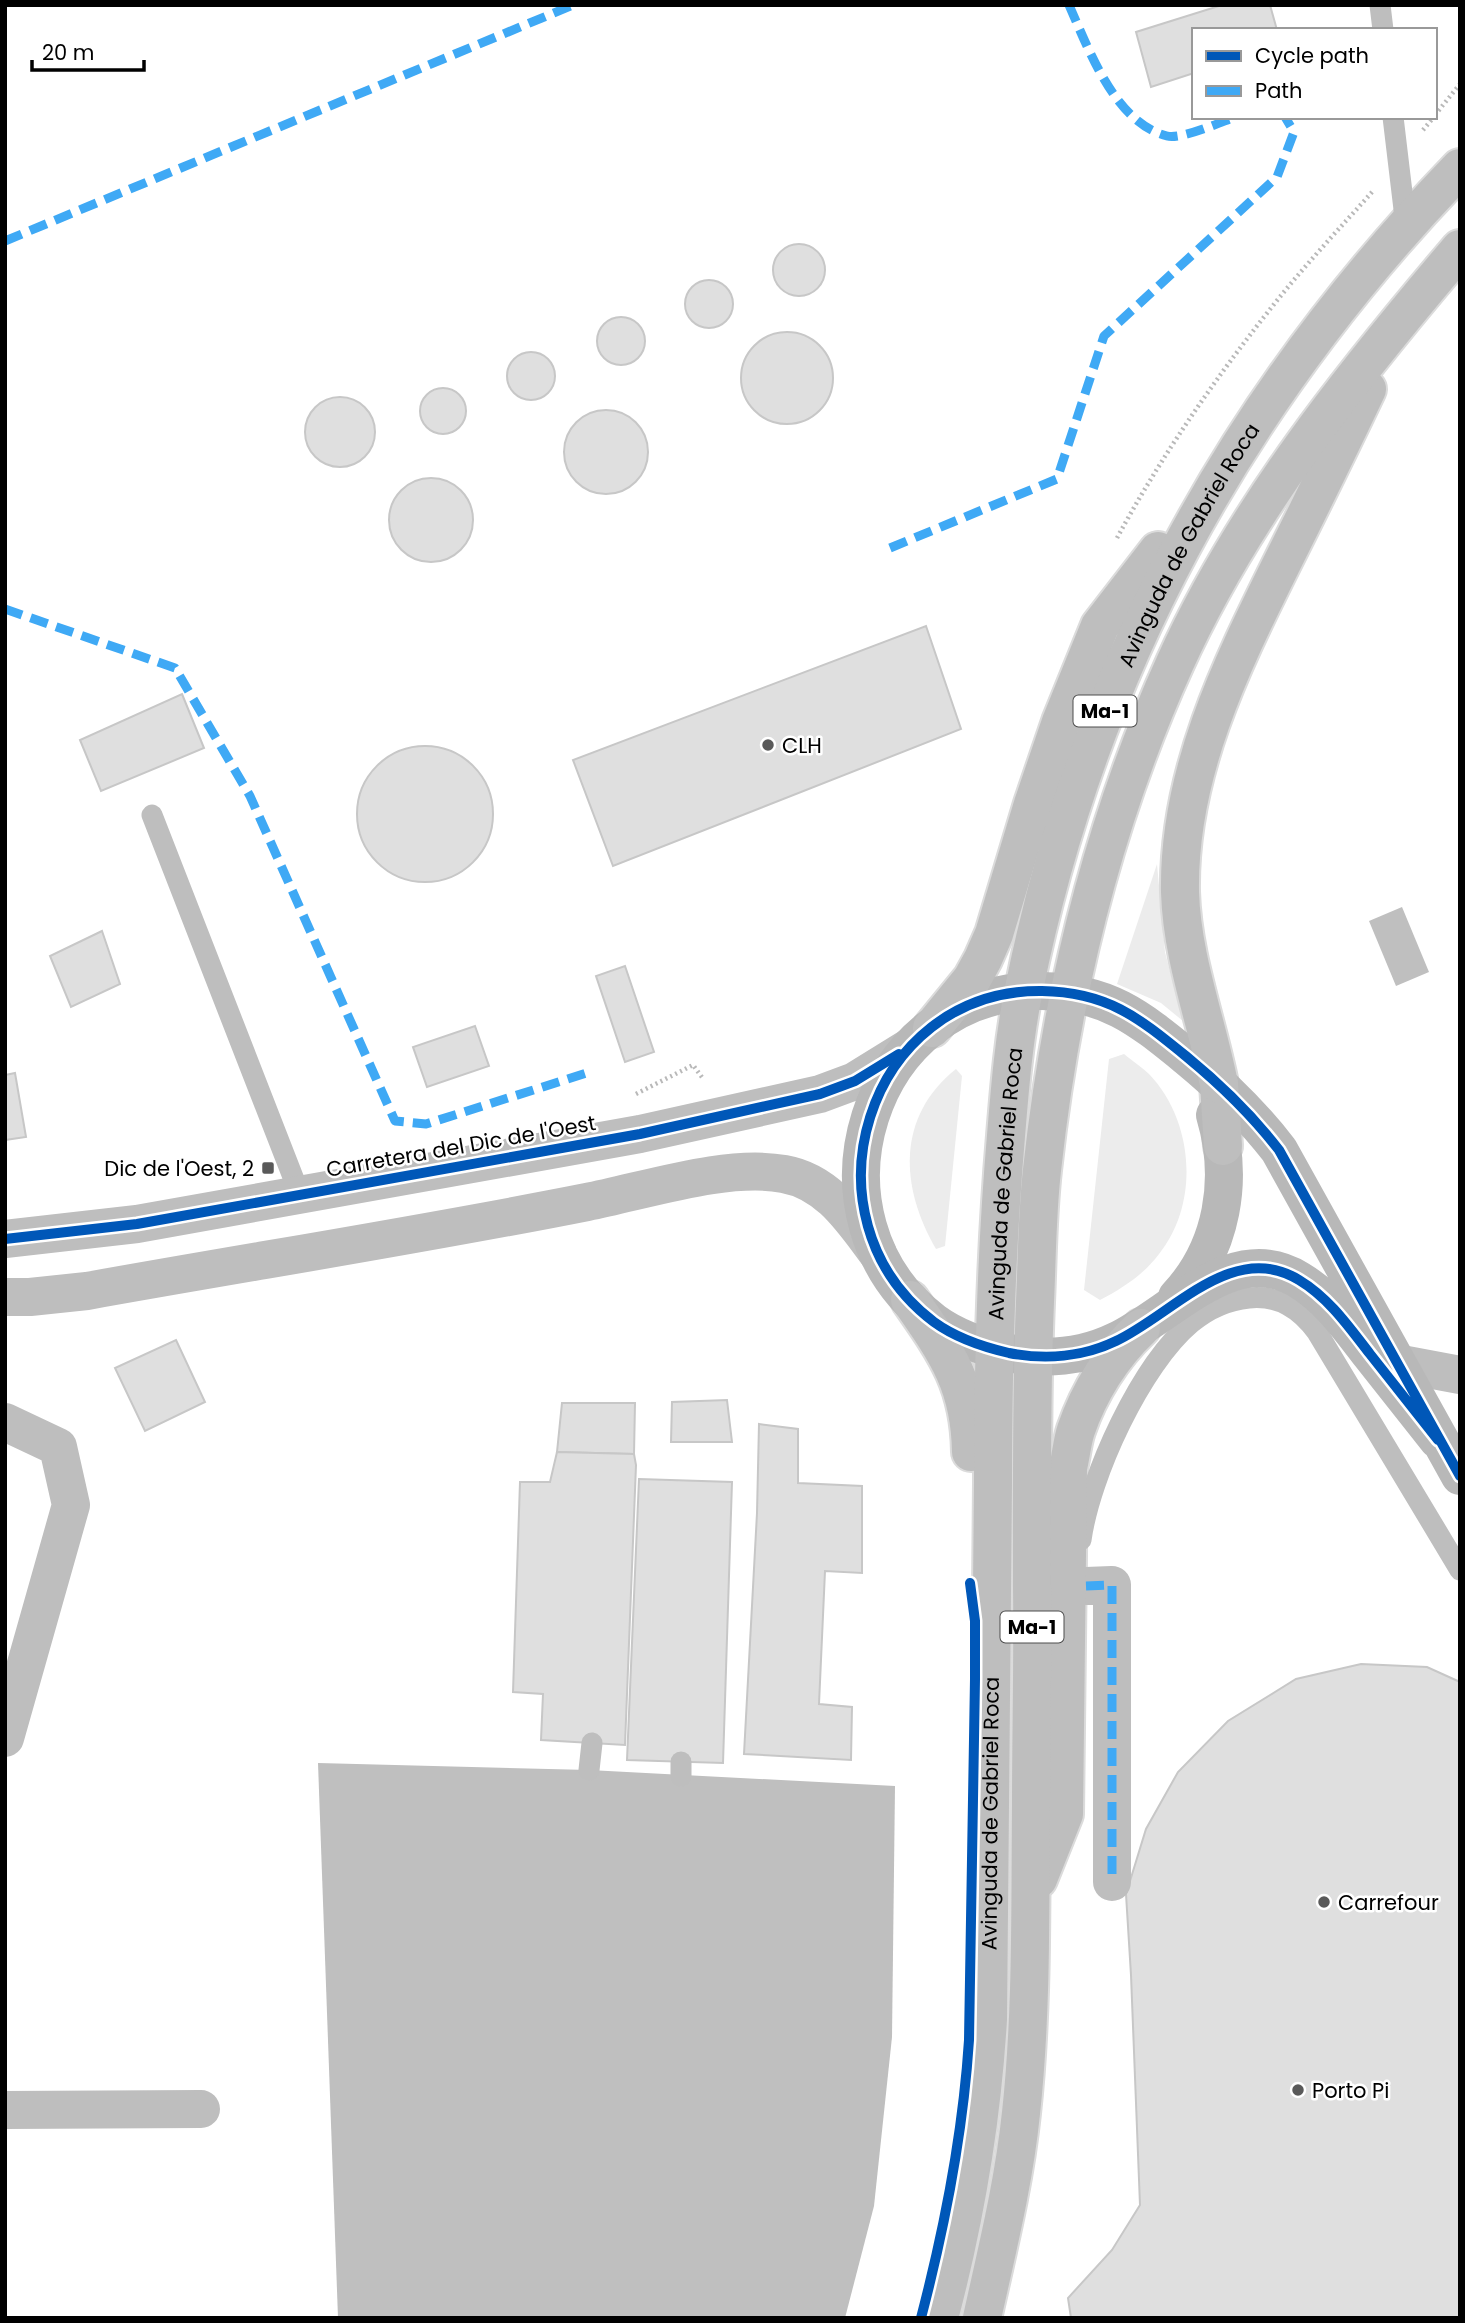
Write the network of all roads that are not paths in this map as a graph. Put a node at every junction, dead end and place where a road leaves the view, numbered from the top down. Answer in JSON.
{"nodes":[{"id":1,"x":1380,"y":5,"type":"edge"},
{"id":2,"x":1383,"y":28,"type":"edge"},
{"id":3,"x":1393,"y":119,"type":"edge"},
{"id":4,"x":1460,"y":143,"type":"edge"},
{"id":5,"x":1460,"y":168,"type":"edge"},
{"id":6,"x":1414,"y":216,"type":"junction"},
{"id":7,"x":1460,"y":249,"type":"edge"},
{"id":8,"x":1404,"y":315,"type":"junction"},
{"id":9,"x":1236,"y":449,"type":"junction"},
{"id":10,"x":152,"y":815,"type":"dead end"},
{"id":11,"x":1023,"y":992,"type":"junction"},
{"id":12,"x":1068,"y":992,"type":"junction"},
{"id":13,"x":921,"y":1037,"type":"junction"},
{"id":14,"x":1171,"y":1044,"type":"junction"},
{"id":15,"x":1219,"y":1084,"type":"junction"},
{"id":16,"x":1223,"y":1146,"type":"junction"},
{"id":17,"x":300,"y":1195,"type":"junction"},
{"id":18,"x":5,"y":1239,"type":"edge"},
{"id":19,"x":878,"y":1254,"type":"junction"},
{"id":20,"x":1207,"y":1284,"type":"junction"},
{"id":21,"x":5,"y":1297,"type":"edge"},
{"id":22,"x":910,"y":1300,"type":"junction"},
{"id":23,"x":1154,"y":1318,"type":"junction"},
{"id":24,"x":1307,"y":1318,"type":"junction"},
{"id":25,"x":994,"y":1349,"type":"junction"},
{"id":26,"x":1033,"y":1356,"type":"junction"},
{"id":27,"x":1396,"y":1363,"type":"junction"},
{"id":28,"x":1460,"y":1375,"type":"edge"},
{"id":29,"x":5,"y":1422,"type":"edge"},
{"id":30,"x":1438,"y":1440,"type":"junction"},
{"id":31,"x":1460,"y":1476,"type":"edge"},
{"id":32,"x":992,"y":1553,"type":"junction"},
{"id":33,"x":1460,"y":1570,"type":"edge"},
{"id":34,"x":1086,"y":1586,"type":"dead end"},
{"id":35,"x":5,"y":1738,"type":"edge"},
{"id":36,"x":592,"y":1743,"type":"dead end"},
{"id":37,"x":590,"y":1770,"type":"dead end"},
{"id":38,"x":1064,"y":1811,"type":"junction"},
{"id":39,"x":1112,"y":1882,"type":"dead end"},
{"id":40,"x":1030,"y":1897,"type":"junction"},
{"id":41,"x":201,"y":2109,"type":"dead end"},
{"id":42,"x":5,"y":2110,"type":"edge"},
{"id":43,"x":939,"y":2318,"type":"edge"},
{"id":44,"x":982,"y":2318,"type":"edge"}],
"edges":[{"from":1,"to":2,"type":"lane"},
{"from":3,"to":6,"type":"lane"},
{"from":4,"to":6,"type":"main road"},
{"from":5,"to":6,"type":"main road","name":"Avinguda de Gabriel Roca","number":"Ma-1"},
{"from":6,"to":9,"type":"main road","name":"Avinguda de Gabriel Roca","number":"Ma-1"},
{"from":7,"to":8,"type":"main road","name":"Avinguda de Gabriel Roca","number":"Ma-1"},
{"from":8,"to":12,"type":"main road","name":"Avinguda de Gabriel Roca","number":"Ma-1"},
{"from":8,"to":15,"type":"main road"},
{"from":9,"to":11,"type":"main road","name":"Avinguda de Gabriel Roca","number":"Ma-1"},
{"from":9,"to":13,"type":"main road","name":"Carretera del Dic de l'Oest"},
{"from":10,"to":17,"type":"lane"},
{"from":11,"to":12,"type":"street"},
{"from":11,"to":13,"type":"street"},
{"from":11,"to":25,"type":"main road","name":"Avinguda de Gabriel Roca","number":"Ma-1"},
{"from":12,"to":14,"type":"street"},
{"from":12,"to":26,"type":"main road","name":"Avinguda de Gabriel Roca","number":"Ma-1"},
{"from":13,"to":17,"type":"main road","name":"Carretera del Dic de l'Oest"},
{"from":13,"to":19,"type":"street"},
{"from":14,"to":15,"type":"street"},
{"from":14,"to":16,"type":"street"},
{"from":15,"to":16,"type":"main road"},
{"from":15,"to":27,"type":"street"},
{"from":16,"to":23,"type":"street"},
{"from":17,"to":18,"type":"main road","name":"Carretera del Dic de l'Oest"},
{"from":19,"to":21,"type":"main road"},
{"from":19,"to":22,"type":"street"},
{"from":20,"to":23,"type":"street"},
{"from":20,"to":24,"type":"lane"},
{"from":20,"to":30,"type":"street"},
{"from":22,"to":25,"type":"street"},
{"from":22,"to":32,"type":"main road"},
{"from":23,"to":26,"type":"street"},
{"from":23,"to":38,"type":"main road"},
{"from":24,"to":33,"type":"lane"},
{"from":24,"to":38,"type":"lane"},
{"from":25,"to":26,"type":"street"},
{"from":25,"to":32,"type":"main road","name":"Avinguda de Gabriel Roca","number":"Ma-1"},
{"from":26,"to":40,"type":"main road","name":"Avinguda de Gabriel Roca","number":"Ma-1"},
{"from":27,"to":28,"type":"main road"},
{"from":27,"to":30,"type":"street"},
{"from":29,"to":35,"type":"main road"},
{"from":30,"to":31,"type":"street"},
{"from":32,"to":43,"type":"main road","name":"Avinguda de Gabriel Roca","number":"Ma-1"},
{"from":34,"to":39,"type":"main road"},
{"from":36,"to":37,"type":"lane"},
{"from":38,"to":40,"type":"main road"},
{"from":40,"to":44,"type":"main road","name":"Avinguda de Gabriel Roca","number":"Ma-1"},
{"from":41,"to":42,"type":"main road"}]}
